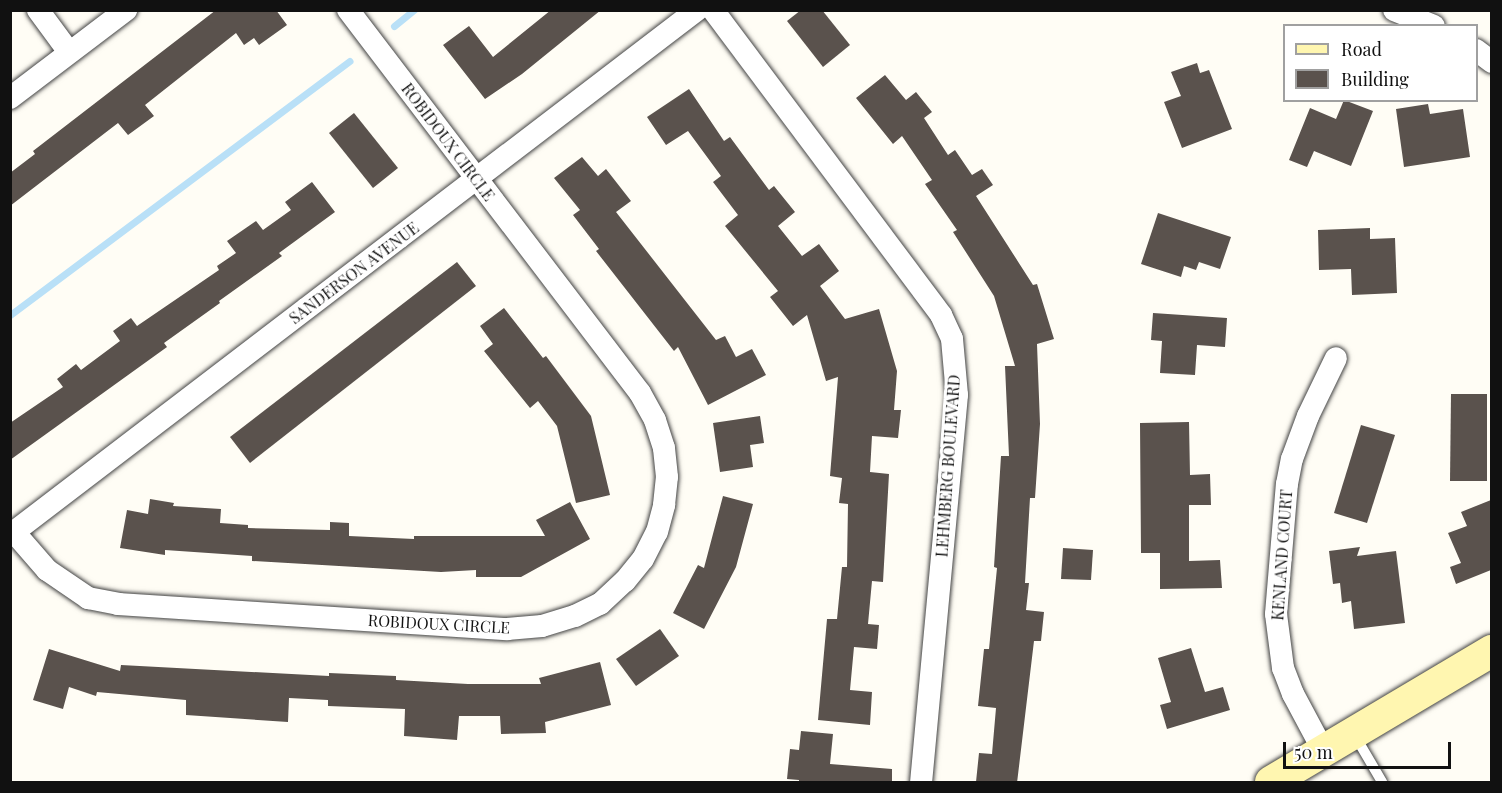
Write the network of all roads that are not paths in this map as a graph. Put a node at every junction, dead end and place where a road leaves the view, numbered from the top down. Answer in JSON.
{"nodes":[{"id":1,"x":38,"y":10,"type":"edge"},
{"id":2,"x":126,"y":10,"type":"edge"},
{"id":3,"x":348,"y":10,"type":"edge"},
{"id":4,"x":697,"y":10,"type":"edge"},
{"id":5,"x":713,"y":10,"type":"edge"},
{"id":6,"x":1394,"y":10,"type":"edge"},
{"id":7,"x":1429,"y":24,"type":"edge"},
{"id":8,"x":69,"y":52,"type":"junction"},
{"id":9,"x":1478,"y":52,"type":"edge"},
{"id":10,"x":1491,"y":62,"type":"edge"},
{"id":11,"x":10,"y":98,"type":"edge"},
{"id":12,"x":477,"y":180,"type":"junction"},
{"id":13,"x":1336,"y":358,"type":"dead end"},
{"id":14,"x":12,"y":533,"type":"edge"},
{"id":15,"x":1491,"y":651,"type":"edge"},
{"id":16,"x":1354,"y":734,"type":"junction"},
{"id":17,"x":1324,"y":752,"type":"junction"},
{"id":18,"x":921,"y":783,"type":"edge"},
{"id":19,"x":1271,"y":783,"type":"edge"},
{"id":20,"x":1382,"y":783,"type":"edge"}],
"edges":[{"from":1,"to":8,"type":"street"},
{"from":2,"to":8,"type":"street"},
{"from":3,"to":12,"type":"street","name":"ROBIDOUX CIRCLE"},
{"from":4,"to":12,"type":"street","name":"SANDERSON AVENUE"},
{"from":5,"to":18,"type":"street","name":"LEHMBERG BOULEVARD"},
{"from":6,"to":7,"type":"street"},
{"from":8,"to":11,"type":"street"},
{"from":9,"to":10,"type":"street"},
{"from":12,"to":14,"type":"street","name":"SANDERSON AVENUE"},
{"from":12,"to":14,"type":"street","name":"ROBIDOUX CIRCLE"},
{"from":13,"to":17,"type":"street","name":"KENLAND COURT"},
{"from":15,"to":16,"type":"main road"},
{"from":16,"to":17,"type":"main road"},
{"from":16,"to":20,"type":"lane"},
{"from":17,"to":19,"type":"main road"}]}
